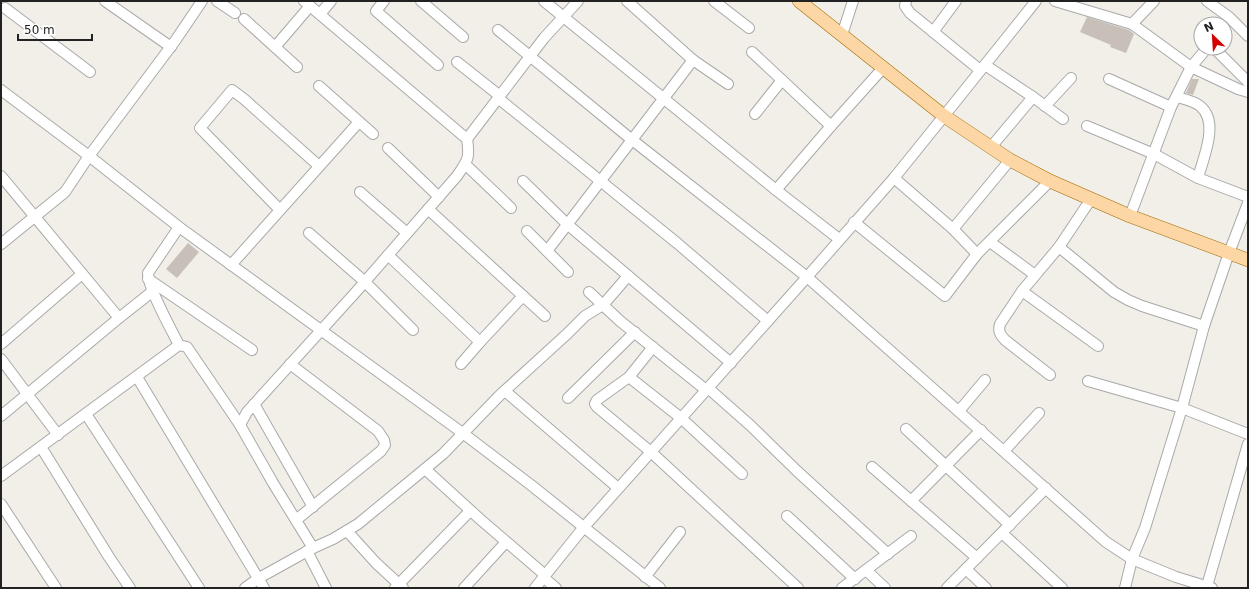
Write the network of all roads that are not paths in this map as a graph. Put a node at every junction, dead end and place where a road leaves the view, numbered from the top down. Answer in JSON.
{"nodes":[{"id":1,"x":105,"y":1,"type":"edge"},
{"id":2,"x":202,"y":1,"type":"edge"},
{"id":3,"x":217,"y":1,"type":"edge"},
{"id":4,"x":331,"y":1,"type":"edge"},
{"id":5,"x":384,"y":1,"type":"edge"},
{"id":6,"x":422,"y":1,"type":"edge"},
{"id":7,"x":544,"y":1,"type":"edge"},
{"id":8,"x":578,"y":1,"type":"edge"},
{"id":9,"x":628,"y":1,"type":"edge"},
{"id":10,"x":714,"y":1,"type":"edge"},
{"id":11,"x":799,"y":1,"type":"edge"},
{"id":12,"x":853,"y":1,"type":"edge"},
{"id":13,"x":906,"y":1,"type":"edge"},
{"id":14,"x":956,"y":1,"type":"edge"},
{"id":15,"x":1036,"y":1,"type":"edge"},
{"id":16,"x":1055,"y":1,"type":"edge"},
{"id":17,"x":1154,"y":1,"type":"edge"},
{"id":18,"x":1207,"y":1,"type":"edge"},
{"id":19,"x":307,"y":4,"type":"edge"},
{"id":20,"x":5,"y":7,"type":"edge"},
{"id":21,"x":235,"y":13,"type":"dead end"},
{"id":22,"x":320,"y":14,"type":"junction"},
{"id":23,"x":1222,"y":16,"type":"edge"},
{"id":24,"x":562,"y":17,"type":"junction"},
{"id":25,"x":244,"y":19,"type":"dead end"},
{"id":26,"x":1132,"y":24,"type":"junction"},
{"id":27,"x":1233,"y":25,"type":"edge"},
{"id":28,"x":749,"y":28,"type":"dead end"},
{"id":29,"x":498,"y":30,"type":"dead end"},
{"id":30,"x":933,"y":32,"type":"junction"},
{"id":31,"x":842,"y":35,"type":"junction"},
{"id":32,"x":1248,"y":36,"type":"edge"},
{"id":33,"x":463,"y":37,"type":"dead end"},
{"id":34,"x":171,"y":47,"type":"junction"},
{"id":35,"x":276,"y":47,"type":"junction"},
{"id":36,"x":752,"y":52,"type":"dead end"},
{"id":37,"x":530,"y":56,"type":"junction"},
{"id":38,"x":1200,"y":56,"type":"edge"},
{"id":39,"x":1222,"y":56,"type":"edge"},
{"id":40,"x":693,"y":60,"type":"junction"},
{"id":41,"x":457,"y":62,"type":"dead end"},
{"id":42,"x":438,"y":65,"type":"dead end"},
{"id":43,"x":297,"y":67,"type":"dead end"},
{"id":44,"x":983,"y":67,"type":"junction"},
{"id":45,"x":1191,"y":67,"type":"junction"},
{"id":46,"x":883,"y":68,"type":"junction"},
{"id":47,"x":90,"y":72,"type":"dead end"},
{"id":48,"x":1071,"y":78,"type":"dead end"},
{"id":49,"x":1109,"y":79,"type":"dead end"},
{"id":50,"x":782,"y":80,"type":"junction"},
{"id":51,"x":1248,"y":82,"type":"edge"},
{"id":52,"x":728,"y":84,"type":"dead end"},
{"id":53,"x":319,"y":86,"type":"dead end"},
{"id":54,"x":1,"y":90,"type":"edge"},
{"id":55,"x":1248,"y":92,"type":"edge"},
{"id":56,"x":1177,"y":96,"type":"junction"},
{"id":57,"x":499,"y":97,"type":"junction"},
{"id":58,"x":1033,"y":97,"type":"junction"},
{"id":59,"x":664,"y":100,"type":"junction"},
{"id":60,"x":1045,"y":106,"type":"junction"},
{"id":61,"x":1171,"y":107,"type":"junction"},
{"id":62,"x":755,"y":114,"type":"dead end"},
{"id":63,"x":944,"y":116,"type":"junction"},
{"id":64,"x":1063,"y":119,"type":"dead end"},
{"id":65,"x":359,"y":122,"type":"junction"},
{"id":66,"x":831,"y":126,"type":"junction"},
{"id":67,"x":1087,"y":126,"type":"dead end"},
{"id":68,"x":373,"y":134,"type":"dead end"},
{"id":69,"x":466,"y":139,"type":"junction"},
{"id":70,"x":631,"y":140,"type":"junction"},
{"id":71,"x":388,"y":148,"type":"dead end"},
{"id":72,"x":991,"y":148,"type":"junction"},
{"id":73,"x":1154,"y":154,"type":"junction"},
{"id":74,"x":90,"y":156,"type":"junction"},
{"id":75,"x":1010,"y":160,"type":"junction"},
{"id":76,"x":465,"y":164,"type":"junction"},
{"id":77,"x":319,"y":166,"type":"junction"},
{"id":78,"x":1,"y":176,"type":"edge"},
{"id":79,"x":894,"y":178,"type":"junction"},
{"id":80,"x":1198,"y":178,"type":"junction"},
{"id":81,"x":523,"y":181,"type":"dead end"},
{"id":82,"x":600,"y":181,"type":"junction"},
{"id":83,"x":1050,"y":181,"type":"junction"},
{"id":84,"x":776,"y":190,"type":"junction"},
{"id":85,"x":360,"y":192,"type":"dead end"},
{"id":86,"x":439,"y":197,"type":"junction"},
{"id":87,"x":1248,"y":197,"type":"edge"},
{"id":88,"x":1091,"y":200,"type":"junction"},
{"id":89,"x":1248,"y":202,"type":"edge"},
{"id":90,"x":512,"y":208,"type":"dead end"},
{"id":91,"x":428,"y":209,"type":"junction"},
{"id":92,"x":280,"y":210,"type":"junction"},
{"id":93,"x":1130,"y":216,"type":"junction"},
{"id":94,"x":34,"y":217,"type":"junction"},
{"id":95,"x":854,"y":222,"type":"junction"},
{"id":96,"x":567,"y":224,"type":"junction"},
{"id":97,"x":179,"y":227,"type":"junction"},
{"id":98,"x":953,"y":228,"type":"junction"},
{"id":99,"x":527,"y":232,"type":"dead end"},
{"id":100,"x":407,"y":233,"type":"junction"},
{"id":101,"x":309,"y":234,"type":"dead end"},
{"id":102,"x":840,"y":239,"type":"junction"},
{"id":103,"x":990,"y":242,"type":"junction"},
{"id":104,"x":1,"y":244,"type":"edge"},
{"id":105,"x":1059,"y":246,"type":"junction"},
{"id":106,"x":547,"y":251,"type":"junction"},
{"id":107,"x":1229,"y":253,"type":"junction"},
{"id":108,"x":978,"y":254,"type":"junction"},
{"id":109,"x":388,"y":255,"type":"junction"},
{"id":110,"x":1248,"y":260,"type":"edge"},
{"id":111,"x":231,"y":265,"type":"junction"},
{"id":112,"x":568,"y":272,"type":"dead end"},
{"id":113,"x":82,"y":274,"type":"junction"},
{"id":114,"x":1035,"y":275,"type":"junction"},
{"id":115,"x":628,"y":276,"type":"junction"},
{"id":116,"x":807,"y":277,"type":"junction"},
{"id":117,"x":148,"y":279,"type":"junction"},
{"id":118,"x":364,"y":281,"type":"junction"},
{"id":119,"x":153,"y":291,"type":"junction"},
{"id":120,"x":1022,"y":291,"type":"junction"},
{"id":121,"x":589,"y":292,"type":"dead end"},
{"id":122,"x":523,"y":296,"type":"junction"},
{"id":123,"x":603,"y":305,"type":"junction"},
{"id":124,"x":545,"y":316,"type":"dead end"},
{"id":125,"x":119,"y":318,"type":"junction"},
{"id":126,"x":768,"y":321,"type":"junction"},
{"id":127,"x":1204,"y":326,"type":"junction"},
{"id":128,"x":321,"y":330,"type":"junction"},
{"id":129,"x":413,"y":330,"type":"dead end"},
{"id":130,"x":635,"y":332,"type":"junction"},
{"id":131,"x":480,"y":342,"type":"junction"},
{"id":132,"x":1,"y":344,"type":"edge"},
{"id":133,"x":179,"y":345,"type":"junction"},
{"id":134,"x":1098,"y":346,"type":"dead end"},
{"id":135,"x":653,"y":347,"type":"junction"},
{"id":136,"x":252,"y":350,"type":"dead end"},
{"id":137,"x":1,"y":360,"type":"edge"},
{"id":138,"x":731,"y":363,"type":"junction"},
{"id":139,"x":290,"y":364,"type":"junction"},
{"id":140,"x":461,"y":364,"type":"dead end"},
{"id":141,"x":1050,"y":375,"type":"dead end"},
{"id":142,"x":137,"y":377,"type":"junction"},
{"id":143,"x":629,"y":377,"type":"junction"},
{"id":144,"x":985,"y":380,"type":"dead end"},
{"id":145,"x":1088,"y":381,"type":"dead end"},
{"id":146,"x":707,"y":389,"type":"junction"},
{"id":147,"x":506,"y":391,"type":"junction"},
{"id":148,"x":27,"y":394,"type":"junction"},
{"id":149,"x":568,"y":398,"type":"dead end"},
{"id":150,"x":254,"y":404,"type":"junction"},
{"id":151,"x":1182,"y":408,"type":"junction"},
{"id":152,"x":959,"y":411,"type":"junction"},
{"id":153,"x":1039,"y":413,"type":"dead end"},
{"id":154,"x":86,"y":414,"type":"junction"},
{"id":155,"x":1,"y":416,"type":"edge"},
{"id":156,"x":681,"y":418,"type":"junction"},
{"id":157,"x":240,"y":425,"type":"junction"},
{"id":158,"x":906,"y":430,"type":"dead end"},
{"id":159,"x":981,"y":430,"type":"junction"},
{"id":160,"x":464,"y":434,"type":"junction"},
{"id":161,"x":1248,"y":434,"type":"edge"},
{"id":162,"x":58,"y":435,"type":"junction"},
{"id":163,"x":1248,"y":444,"type":"edge"},
{"id":164,"x":41,"y":447,"type":"junction"},
{"id":165,"x":1004,"y":451,"type":"junction"},
{"id":166,"x":651,"y":452,"type":"junction"},
{"id":167,"x":946,"y":466,"type":"junction"},
{"id":168,"x":872,"y":467,"type":"dead end"},
{"id":169,"x":425,"y":469,"type":"junction"},
{"id":170,"x":742,"y":474,"type":"dead end"},
{"id":171,"x":1,"y":476,"type":"edge"},
{"id":172,"x":618,"y":488,"type":"junction"},
{"id":173,"x":1046,"y":488,"type":"junction"},
{"id":174,"x":911,"y":501,"type":"junction"},
{"id":175,"x":1,"y":504,"type":"edge"},
{"id":176,"x":313,"y":506,"type":"junction"},
{"id":177,"x":470,"y":511,"type":"junction"},
{"id":178,"x":787,"y":516,"type":"dead end"},
{"id":179,"x":296,"y":520,"type":"junction"},
{"id":180,"x":1010,"y":525,"type":"junction"},
{"id":181,"x":584,"y":527,"type":"junction"},
{"id":182,"x":347,"y":531,"type":"junction"},
{"id":183,"x":680,"y":532,"type":"dead end"},
{"id":184,"x":1002,"y":533,"type":"junction"},
{"id":185,"x":911,"y":536,"type":"dead end"},
{"id":186,"x":506,"y":542,"type":"junction"},
{"id":187,"x":310,"y":549,"type":"junction"},
{"id":188,"x":888,"y":554,"type":"junction"},
{"id":189,"x":977,"y":558,"type":"junction"},
{"id":190,"x":1132,"y":559,"type":"junction"},
{"id":191,"x":966,"y":569,"type":"junction"},
{"id":192,"x":866,"y":570,"type":"junction"},
{"id":193,"x":544,"y":576,"type":"junction"},
{"id":194,"x":645,"y":577,"type":"junction"},
{"id":195,"x":258,"y":578,"type":"junction"},
{"id":196,"x":855,"y":579,"type":"junction"},
{"id":197,"x":399,"y":587,"type":"edge"},
{"id":198,"x":1209,"y":587,"type":"edge"},
{"id":199,"x":56,"y":588,"type":"edge"},
{"id":200,"x":130,"y":588,"type":"edge"},
{"id":201,"x":199,"y":588,"type":"edge"},
{"id":202,"x":245,"y":588,"type":"edge"},
{"id":203,"x":264,"y":588,"type":"edge"},
{"id":204,"x":326,"y":588,"type":"edge"},
{"id":205,"x":464,"y":588,"type":"edge"},
{"id":206,"x":535,"y":588,"type":"edge"},
{"id":207,"x":556,"y":588,"type":"edge"},
{"id":208,"x":660,"y":588,"type":"edge"},
{"id":209,"x":798,"y":588,"type":"edge"},
{"id":210,"x":842,"y":588,"type":"edge"},
{"id":211,"x":885,"y":588,"type":"edge"},
{"id":212,"x":946,"y":588,"type":"edge"},
{"id":213,"x":986,"y":588,"type":"edge"},
{"id":214,"x":1062,"y":588,"type":"edge"},
{"id":215,"x":1125,"y":588,"type":"edge"}],
"edges":[{"from":1,"to":34,"type":"street"},
{"from":2,"to":34,"type":"street"},
{"from":3,"to":21,"type":"street"},
{"from":4,"to":22,"type":"street"},
{"from":5,"to":42,"type":"street"},
{"from":6,"to":33,"type":"street"},
{"from":7,"to":24,"type":"street"},
{"from":8,"to":24,"type":"street"},
{"from":9,"to":40,"type":"street"},
{"from":10,"to":28,"type":"street"},
{"from":11,"to":31,"type":"main road"},
{"from":12,"to":31,"type":"street"},
{"from":13,"to":30,"type":"street"},
{"from":14,"to":30,"type":"street"},
{"from":15,"to":44,"type":"street"},
{"from":16,"to":26,"type":"street"},
{"from":17,"to":26,"type":"street"},
{"from":18,"to":23,"type":"street"},
{"from":19,"to":22,"type":"street"},
{"from":19,"to":35,"type":"street"},
{"from":20,"to":47,"type":"street"},
{"from":22,"to":69,"type":"street"},
{"from":24,"to":37,"type":"street"},
{"from":24,"to":59,"type":"street"},
{"from":25,"to":35,"type":"street"},
{"from":26,"to":45,"type":"street"},
{"from":27,"to":32,"type":"street"},
{"from":29,"to":37,"type":"street"},
{"from":30,"to":44,"type":"street"},
{"from":31,"to":46,"type":"main road"},
{"from":34,"to":74,"type":"street"},
{"from":35,"to":43,"type":"street"},
{"from":36,"to":50,"type":"street"},
{"from":37,"to":57,"type":"street"},
{"from":37,"to":70,"type":"street"},
{"from":38,"to":45,"type":"street"},
{"from":39,"to":51,"type":"street"},
{"from":40,"to":52,"type":"street"},
{"from":40,"to":59,"type":"street"},
{"from":41,"to":57,"type":"street"},
{"from":44,"to":58,"type":"street"},
{"from":44,"to":63,"type":"street"},
{"from":45,"to":55,"type":"street"},
{"from":45,"to":56,"type":"street"},
{"from":46,"to":63,"type":"main road"},
{"from":46,"to":66,"type":"street"},
{"from":48,"to":60,"type":"street"},
{"from":49,"to":61,"type":"street"},
{"from":50,"to":62,"type":"street"},
{"from":50,"to":66,"type":"street"},
{"from":53,"to":65,"type":"street"},
{"from":54,"to":74,"type":"street"},
{"from":56,"to":61,"type":"street"},
{"from":56,"to":80,"type":"street"},
{"from":57,"to":69,"type":"street"},
{"from":57,"to":82,"type":"street"},
{"from":58,"to":60,"type":"street"},
{"from":58,"to":72,"type":"street"},
{"from":59,"to":70,"type":"street"},
{"from":59,"to":84,"type":"street"},
{"from":60,"to":64,"type":"street"},
{"from":61,"to":73,"type":"street"},
{"from":63,"to":72,"type":"main road"},
{"from":63,"to":79,"type":"street"},
{"from":65,"to":68,"type":"street"},
{"from":65,"to":77,"type":"street"},
{"from":66,"to":84,"type":"street"},
{"from":67,"to":73,"type":"street"},
{"from":69,"to":76,"type":"street"},
{"from":70,"to":82,"type":"street"},
{"from":70,"to":116,"type":"street"},
{"from":71,"to":86,"type":"street"},
{"from":72,"to":75,"type":"main road"},
{"from":73,"to":80,"type":"street"},
{"from":73,"to":93,"type":"street"},
{"from":74,"to":94,"type":"street"},
{"from":74,"to":97,"type":"street"},
{"from":75,"to":83,"type":"main road"},
{"from":75,"to":98,"type":"street"},
{"from":76,"to":86,"type":"street"},
{"from":76,"to":90,"type":"street"},
{"from":77,"to":92,"type":"street"},
{"from":77,"to":92,"type":"street"},
{"from":78,"to":94,"type":"street"},
{"from":79,"to":95,"type":"street"},
{"from":79,"to":98,"type":"street"},
{"from":80,"to":87,"type":"street"},
{"from":81,"to":96,"type":"street"},
{"from":82,"to":96,"type":"street"},
{"from":82,"to":126,"type":"street"},
{"from":83,"to":88,"type":"main road"},
{"from":83,"to":103,"type":"street"},
{"from":84,"to":102,"type":"street"},
{"from":85,"to":100,"type":"street"},
{"from":86,"to":91,"type":"street"},
{"from":88,"to":93,"type":"main road"},
{"from":88,"to":105,"type":"street"},
{"from":89,"to":107,"type":"street"},
{"from":91,"to":100,"type":"street"},
{"from":91,"to":122,"type":"street"},
{"from":92,"to":111,"type":"street"},
{"from":93,"to":107,"type":"main road"},
{"from":94,"to":104,"type":"street"},
{"from":94,"to":113,"type":"street"},
{"from":95,"to":102,"type":"street"},
{"from":95,"to":108,"type":"street"},
{"from":96,"to":106,"type":"street"},
{"from":96,"to":115,"type":"street"},
{"from":97,"to":111,"type":"street"},
{"from":97,"to":117,"type":"street"},
{"from":98,"to":108,"type":"street"},
{"from":99,"to":106,"type":"street"},
{"from":100,"to":109,"type":"street"},
{"from":101,"to":118,"type":"street"},
{"from":102,"to":116,"type":"street"},
{"from":103,"to":108,"type":"street"},
{"from":103,"to":114,"type":"street"},
{"from":105,"to":114,"type":"street"},
{"from":105,"to":127,"type":"street"},
{"from":106,"to":112,"type":"street"},
{"from":107,"to":110,"type":"main road"},
{"from":107,"to":127,"type":"street"},
{"from":109,"to":118,"type":"street"},
{"from":109,"to":131,"type":"street"},
{"from":111,"to":128,"type":"street"},
{"from":113,"to":125,"type":"street"},
{"from":113,"to":132,"type":"street"},
{"from":114,"to":120,"type":"street"},
{"from":115,"to":123,"type":"street"},
{"from":115,"to":138,"type":"street"},
{"from":116,"to":126,"type":"street"},
{"from":116,"to":152,"type":"street"},
{"from":117,"to":119,"type":"street"},
{"from":117,"to":136,"type":"street"},
{"from":118,"to":128,"type":"street"},
{"from":118,"to":129,"type":"street"},
{"from":119,"to":125,"type":"street"},
{"from":119,"to":133,"type":"street"},
{"from":120,"to":134,"type":"street"},
{"from":120,"to":141,"type":"street"},
{"from":121,"to":123,"type":"street"},
{"from":122,"to":124,"type":"street"},
{"from":122,"to":131,"type":"street"},
{"from":123,"to":130,"type":"street"},
{"from":123,"to":147,"type":"street"},
{"from":125,"to":148,"type":"street"},
{"from":126,"to":138,"type":"street"},
{"from":127,"to":151,"type":"street"},
{"from":128,"to":139,"type":"street"},
{"from":128,"to":160,"type":"street"},
{"from":130,"to":135,"type":"street"},
{"from":130,"to":149,"type":"street"},
{"from":131,"to":140,"type":"street"},
{"from":133,"to":142,"type":"street"},
{"from":133,"to":157,"type":"street"},
{"from":135,"to":143,"type":"street"},
{"from":135,"to":146,"type":"street"},
{"from":137,"to":148,"type":"street"},
{"from":138,"to":146,"type":"street"},
{"from":139,"to":150,"type":"street"},
{"from":139,"to":176,"type":"street"},
{"from":142,"to":154,"type":"street"},
{"from":142,"to":195,"type":"street"},
{"from":143,"to":156,"type":"street"},
{"from":143,"to":166,"type":"street"},
{"from":144,"to":152,"type":"street"},
{"from":145,"to":151,"type":"street"},
{"from":146,"to":156,"type":"street"},
{"from":146,"to":188,"type":"street"},
{"from":147,"to":160,"type":"street"},
{"from":147,"to":172,"type":"street"},
{"from":148,"to":155,"type":"street"},
{"from":148,"to":162,"type":"street"},
{"from":150,"to":157,"type":"street"},
{"from":150,"to":176,"type":"street"},
{"from":151,"to":161,"type":"street"},
{"from":151,"to":190,"type":"street"},
{"from":152,"to":159,"type":"street"},
{"from":153,"to":165,"type":"street"},
{"from":154,"to":162,"type":"street"},
{"from":154,"to":201,"type":"street"},
{"from":156,"to":166,"type":"street"},
{"from":156,"to":170,"type":"street"},
{"from":157,"to":179,"type":"street"},
{"from":158,"to":167,"type":"street"},
{"from":159,"to":165,"type":"street"},
{"from":159,"to":167,"type":"street"},
{"from":160,"to":169,"type":"street"},
{"from":160,"to":181,"type":"street"},
{"from":162,"to":164,"type":"street"},
{"from":163,"to":198,"type":"street"},
{"from":164,"to":171,"type":"street"},
{"from":164,"to":200,"type":"street"},
{"from":165,"to":173,"type":"street"},
{"from":166,"to":172,"type":"street"},
{"from":166,"to":209,"type":"street"},
{"from":167,"to":174,"type":"street"},
{"from":167,"to":180,"type":"street"},
{"from":168,"to":174,"type":"street"},
{"from":169,"to":177,"type":"street"},
{"from":169,"to":182,"type":"street"},
{"from":172,"to":181,"type":"street"},
{"from":173,"to":180,"type":"street"},
{"from":173,"to":190,"type":"street"},
{"from":174,"to":189,"type":"street"},
{"from":175,"to":199,"type":"street"},
{"from":176,"to":179,"type":"street"},
{"from":177,"to":186,"type":"street"},
{"from":177,"to":197,"type":"street"},
{"from":178,"to":196,"type":"street"},
{"from":179,"to":187,"type":"street"},
{"from":180,"to":184,"type":"street"},
{"from":181,"to":193,"type":"street"},
{"from":181,"to":194,"type":"street"},
{"from":182,"to":187,"type":"street"},
{"from":182,"to":197,"type":"street"},
{"from":183,"to":194,"type":"street"},
{"from":184,"to":189,"type":"street"},
{"from":184,"to":214,"type":"street"},
{"from":185,"to":188,"type":"street"},
{"from":186,"to":193,"type":"street"},
{"from":186,"to":205,"type":"street"},
{"from":187,"to":195,"type":"street"},
{"from":187,"to":204,"type":"street"},
{"from":188,"to":192,"type":"street"},
{"from":189,"to":191,"type":"street"},
{"from":190,"to":198,"type":"street"},
{"from":190,"to":215,"type":"street"},
{"from":191,"to":212,"type":"street"},
{"from":191,"to":213,"type":"street"},
{"from":192,"to":196,"type":"street"},
{"from":192,"to":211,"type":"street"},
{"from":193,"to":206,"type":"street"},
{"from":193,"to":207,"type":"street"},
{"from":194,"to":208,"type":"street"},
{"from":195,"to":202,"type":"street"},
{"from":195,"to":203,"type":"street"},
{"from":196,"to":210,"type":"street"}]}
